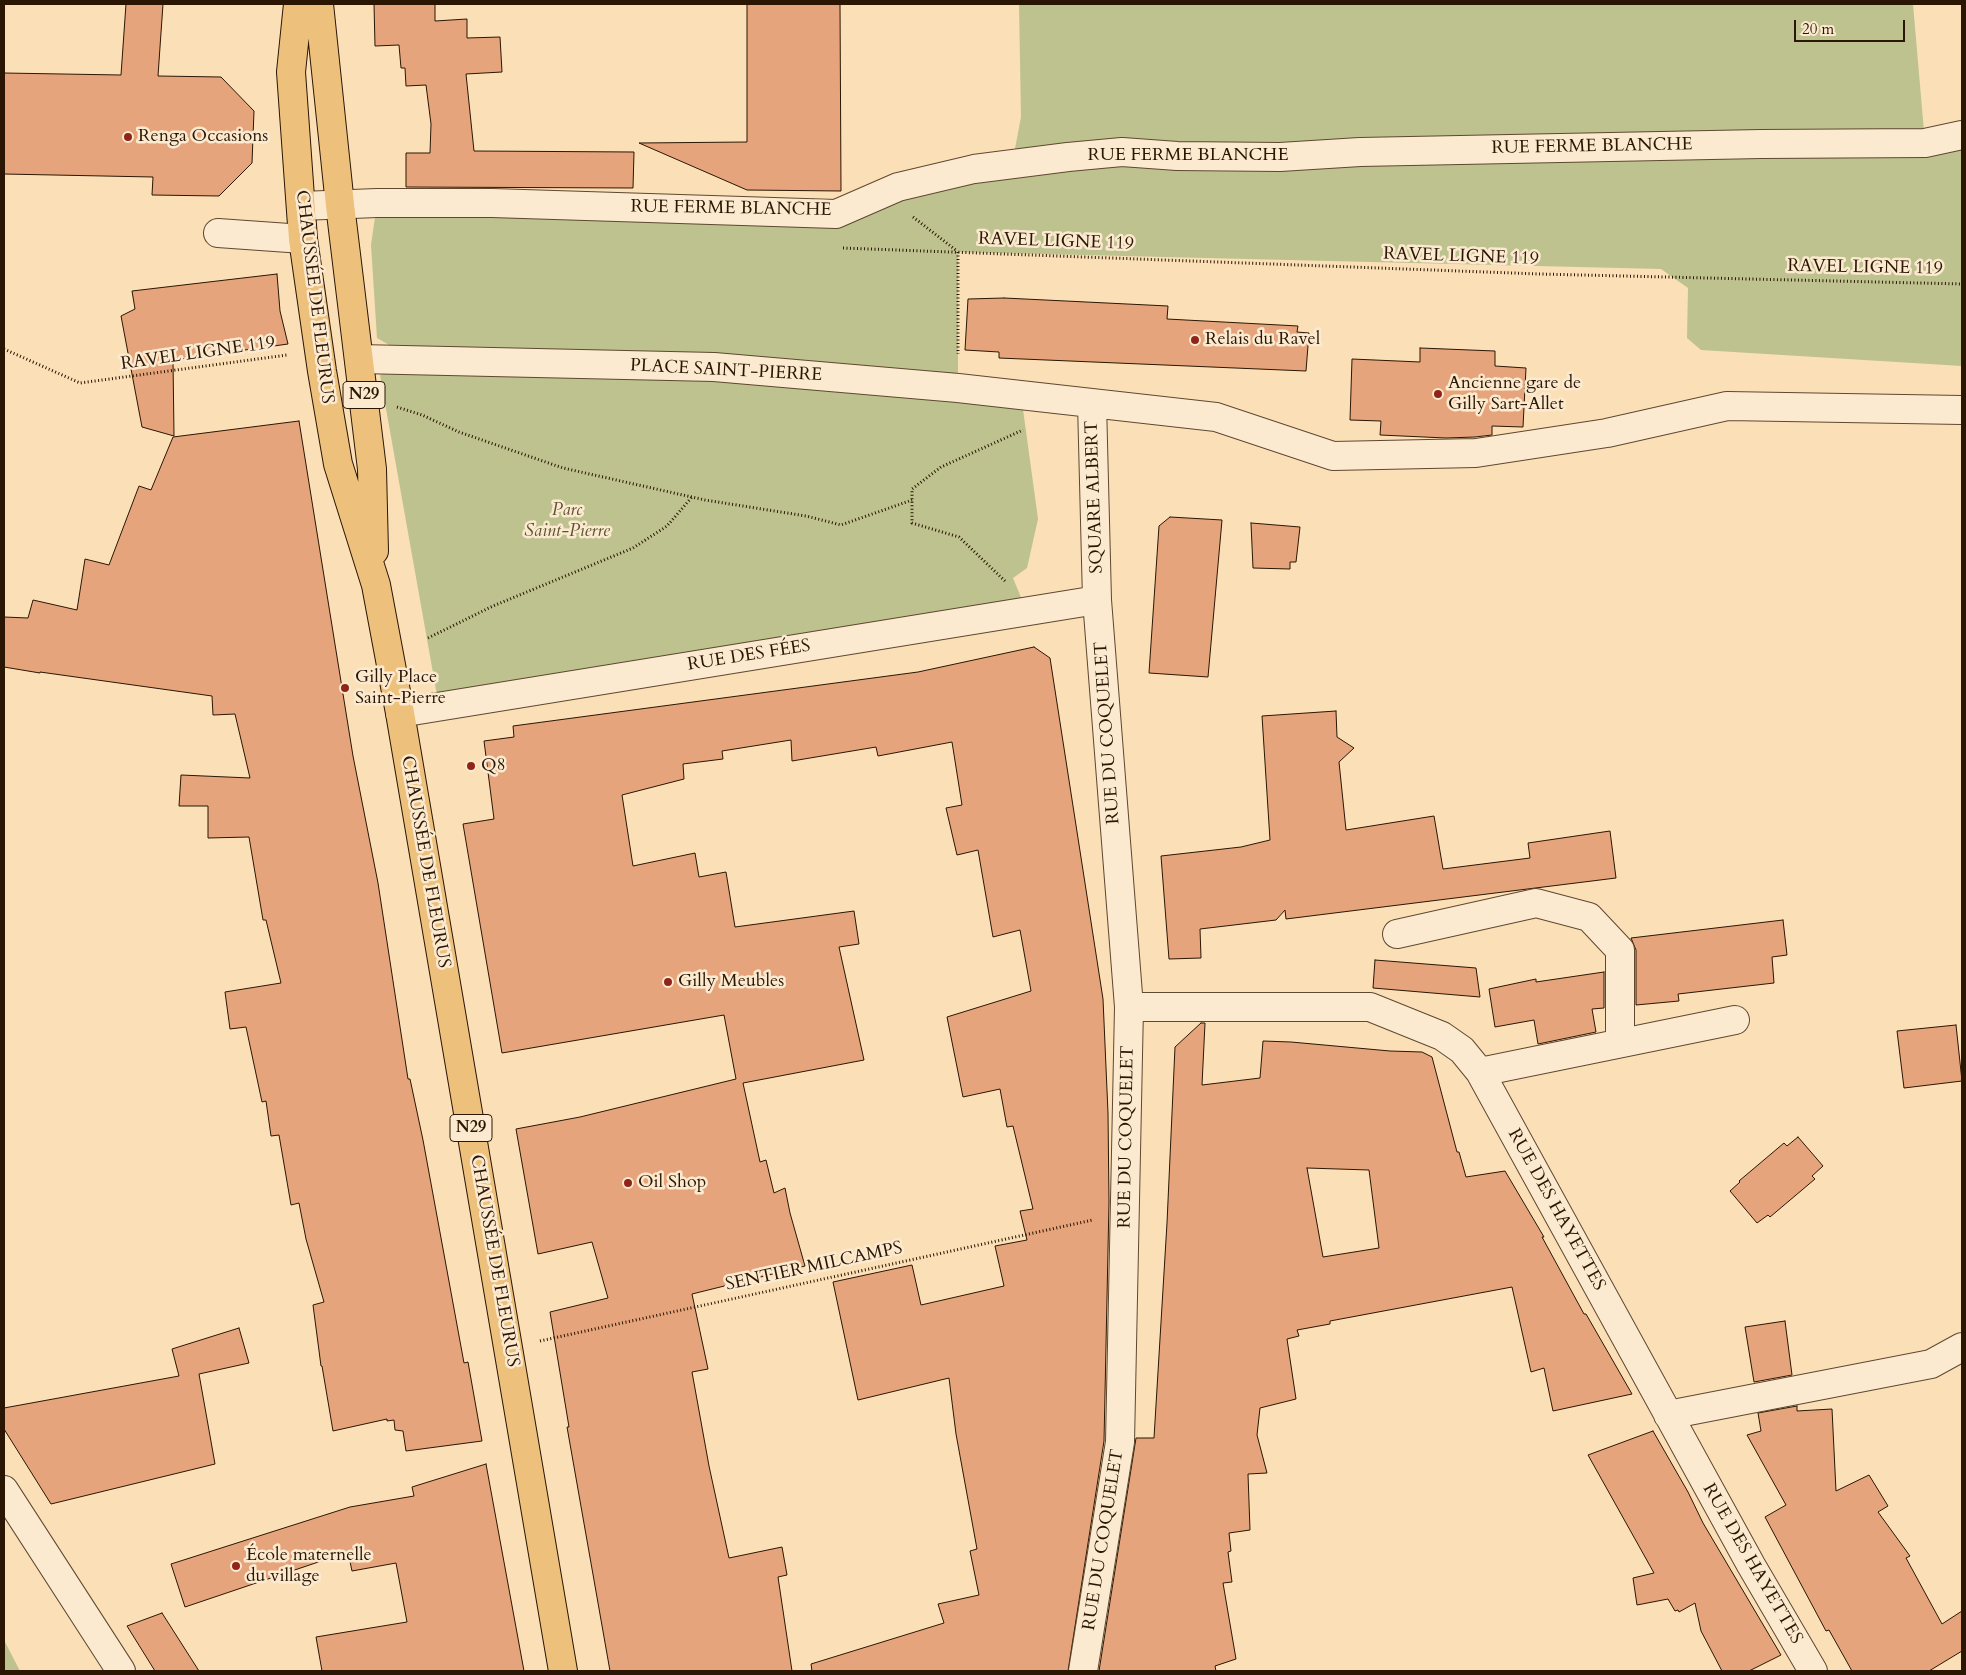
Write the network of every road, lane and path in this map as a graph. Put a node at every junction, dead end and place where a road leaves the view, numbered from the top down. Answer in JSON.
{"nodes":[{"id":1,"x":298,"y":4,"type":"edge"},
{"id":2,"x":319,"y":4,"type":"edge"},
{"id":3,"x":1962,"y":135,"type":"edge"},
{"id":4,"x":882,"y":194,"type":"junction"},
{"id":5,"x":340,"y":205,"type":"junction"},
{"id":6,"x":301,"y":206,"type":"junction"},
{"id":7,"x":218,"y":233,"type":"dead end"},
{"id":8,"x":303,"y":239,"type":"junction"},
{"id":9,"x":958,"y":252,"type":"junction"},
{"id":10,"x":1962,"y":284,"type":"edge"},
{"id":11,"x":4,"y":349,"type":"edge"},
{"id":12,"x":320,"y":351,"type":"junction"},
{"id":13,"x":359,"y":359,"type":"junction"},
{"id":14,"x":958,"y":388,"type":"junction"},
{"id":15,"x":364,"y":396,"type":"junction"},
{"id":16,"x":1051,"y":398,"type":"junction"},
{"id":17,"x":1092,"y":403,"type":"junction"},
{"id":18,"x":1962,"y":410,"type":"edge"},
{"id":19,"x":692,"y":497,"type":"junction"},
{"id":20,"x":912,"y":500,"type":"junction"},
{"id":21,"x":376,"y":585,"type":"junction"},
{"id":22,"x":1098,"y":600,"type":"junction"},
{"id":23,"x":1037,"y":610,"type":"junction"},
{"id":24,"x":428,"y":638,"type":"dead end"},
{"id":25,"x":400,"y":713,"type":"junction"},
{"id":26,"x":1397,"y":934,"type":"dead end"},
{"id":27,"x":1129,"y":1007,"type":"junction"},
{"id":28,"x":1735,"y":1020,"type":"dead end"},
{"id":29,"x":1620,"y":1043,"type":"junction"},
{"id":30,"x":1480,"y":1072,"type":"junction"},
{"id":31,"x":1125,"y":1212,"type":"junction"},
{"id":32,"x":509,"y":1348,"type":"junction"},
{"id":33,"x":1962,"y":1348,"type":"edge"},
{"id":34,"x":1668,"y":1415,"type":"junction"},
{"id":35,"x":4,"y":1490,"type":"edge"},
{"id":36,"x":121,"y":1671,"type":"edge"},
{"id":37,"x":564,"y":1671,"type":"edge"},
{"id":38,"x":1083,"y":1671,"type":"edge"},
{"id":39,"x":1813,"y":1671,"type":"edge"}],
"edges":[{"from":1,"to":6,"type":"main road","name":"CHAUSSÉE DE FLEURUS","number":"N29"},
{"from":2,"to":5,"type":"main road","name":"CHAUSSÉE DE FLEURUS","number":"N29"},
{"from":3,"to":4,"type":"street","name":"RUE FERME BLANCHE"},
{"from":4,"to":5,"type":"street","name":"RUE FERME BLANCHE"},
{"from":4,"to":9,"type":"path"},
{"from":5,"to":6,"type":"street","name":"RUE FERME BLANCHE"},
{"from":5,"to":13,"type":"main road","name":"CHAUSSÉE DE FLEURUS","number":"N29"},
{"from":6,"to":8,"type":"main road","name":"CHAUSSÉE DE FLEURUS","number":"N29"},
{"from":7,"to":8,"type":"street"},
{"from":8,"to":12,"type":"main road","name":"CHAUSSÉE DE FLEURUS","number":"N29"},
{"from":9,"to":10,"type":"path","name":"RAVEL LIGNE 119"},
{"from":9,"to":14,"type":"path"},
{"from":11,"to":12,"type":"path","name":"RAVEL LIGNE 119"},
{"from":12,"to":21,"type":"main road","name":"CHAUSSÉE DE FLEURUS","number":"N29"},
{"from":13,"to":14,"type":"street","name":"PLACE SAINT-PIERRE"},
{"from":13,"to":15,"type":"main road","name":"CHAUSSÉE DE FLEURUS","number":"N29"},
{"from":14,"to":16,"type":"street","name":"PLACE SAINT-PIERRE"},
{"from":15,"to":19,"type":"path"},
{"from":15,"to":21,"type":"main road","name":"CHAUSSÉE DE FLEURUS","number":"N29"},
{"from":16,"to":17,"type":"street","name":"PLACE SAINT-PIERRE"},
{"from":16,"to":20,"type":"path"},
{"from":17,"to":18,"type":"street","name":"SQUARE ALBERT"},
{"from":17,"to":22,"type":"street","name":"SQUARE ALBERT"},
{"from":19,"to":20,"type":"path"},
{"from":19,"to":24,"type":"path"},
{"from":20,"to":23,"type":"path"},
{"from":21,"to":25,"type":"main road","name":"CHAUSSÉE DE FLEURUS","number":"N29"},
{"from":22,"to":23,"type":"street","name":"RUE DES FÉES"},
{"from":22,"to":27,"type":"street","name":"RUE DU COQUELET"},
{"from":23,"to":25,"type":"street","name":"RUE DES FÉES"},
{"from":25,"to":32,"type":"main road","name":"CHAUSSÉE DE FLEURUS","number":"N29"},
{"from":26,"to":29,"type":"street"},
{"from":27,"to":30,"type":"street","name":"RUE DES HAYETTES"},
{"from":27,"to":31,"type":"street","name":"RUE DU COQUELET"},
{"from":28,"to":29,"type":"street"},
{"from":29,"to":30,"type":"street"},
{"from":30,"to":34,"type":"street","name":"RUE DES HAYETTES"},
{"from":31,"to":32,"type":"path","name":"SENTIER MILCAMPS"},
{"from":31,"to":38,"type":"street","name":"RUE DU COQUELET"},
{"from":32,"to":37,"type":"main road","name":"CHAUSSÉE DE FLEURUS","number":"N29"},
{"from":33,"to":34,"type":"street"},
{"from":34,"to":39,"type":"street","name":"RUE DES HAYETTES"},
{"from":35,"to":36,"type":"street"}]}
